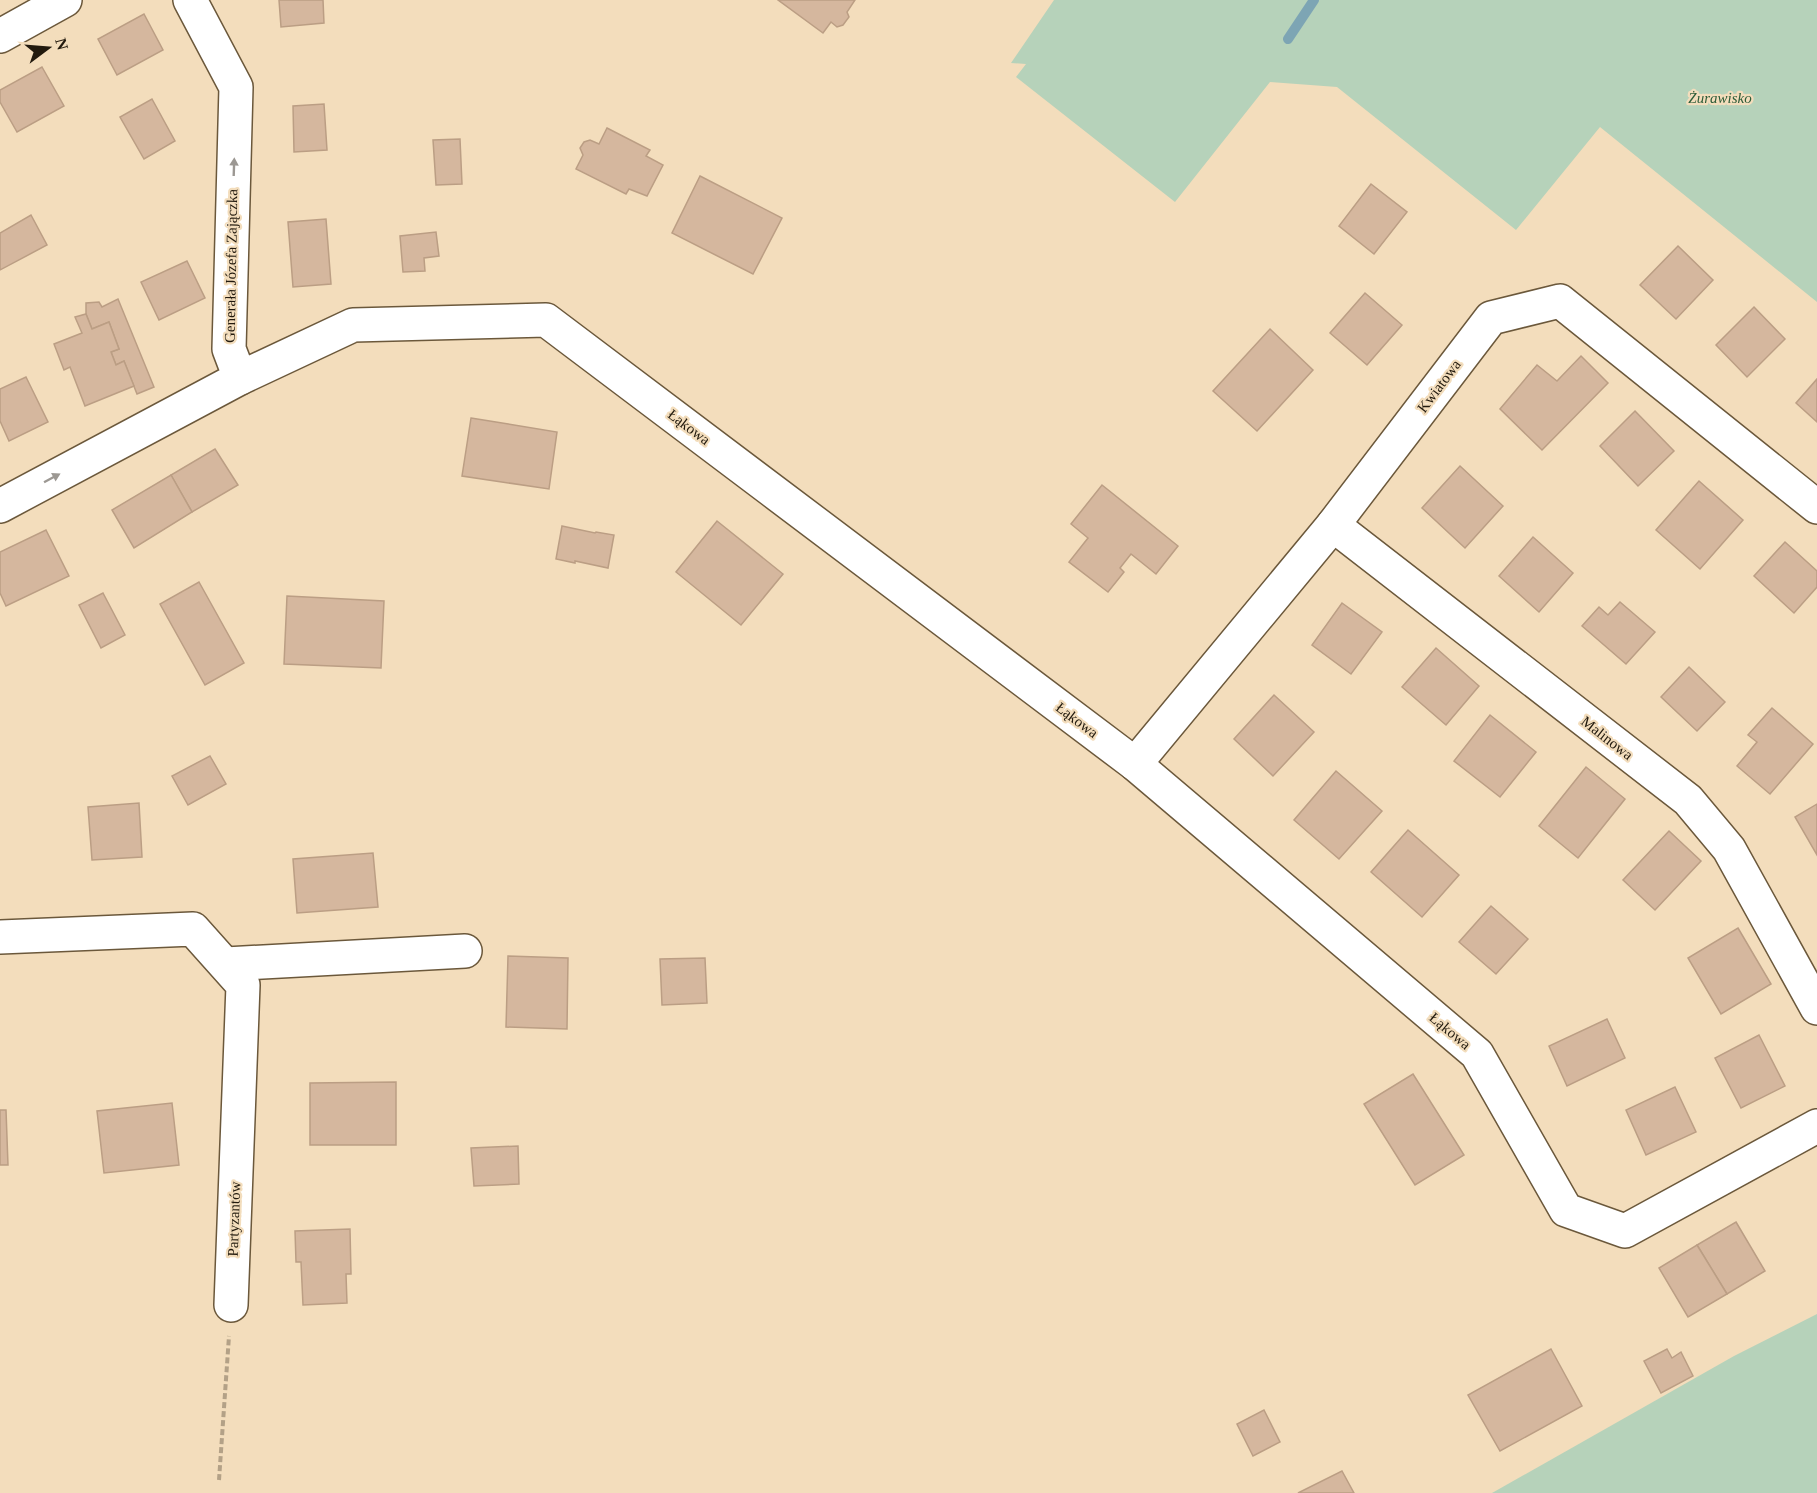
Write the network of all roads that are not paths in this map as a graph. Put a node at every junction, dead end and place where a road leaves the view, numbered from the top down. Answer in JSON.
{"nodes":[{"id":1,"x":65,"y":0,"type":"edge"},
{"id":2,"x":190,"y":0,"type":"edge"},
{"id":3,"x":0,"y":36,"type":"edge"},
{"id":4,"x":240,"y":378,"type":"junction"},
{"id":5,"x":0,"y":506,"type":"edge"},
{"id":6,"x":1817,"y":507,"type":"edge"},
{"id":7,"x":1333,"y":525,"type":"junction"},
{"id":8,"x":1135,"y":764,"type":"junction"},
{"id":9,"x":0,"y":937,"type":"edge"},
{"id":10,"x":465,"y":951,"type":"dead end"},
{"id":11,"x":226,"y":964,"type":"junction"},
{"id":12,"x":1817,"y":1008,"type":"edge"},
{"id":13,"x":1817,"y":1126,"type":"edge"},
{"id":14,"x":231,"y":1305,"type":"road end"}],
"edges":[{"from":1,"to":3,"type":"street"},
{"from":4,"to":2,"type":"street","name":"Generała Józefa Zajączka","one_way":true},
{"from":5,"to":4,"type":"street","one_way":true},
{"from":4,"to":8,"type":"street","name":"Łąkowa"},
{"from":6,"to":7,"type":"street","name":"Kwiatowa"},
{"from":7,"to":8,"type":"street","name":"Kwiatowa"},
{"from":7,"to":12,"type":"street","name":"Malinowa"},
{"from":8,"to":13,"type":"street","name":"Łąkowa"},
{"from":9,"to":11,"type":"street","name":"Partyzantów"},
{"from":10,"to":11,"type":"street"},
{"from":11,"to":14,"type":"street","name":"Partyzantów"}]}
